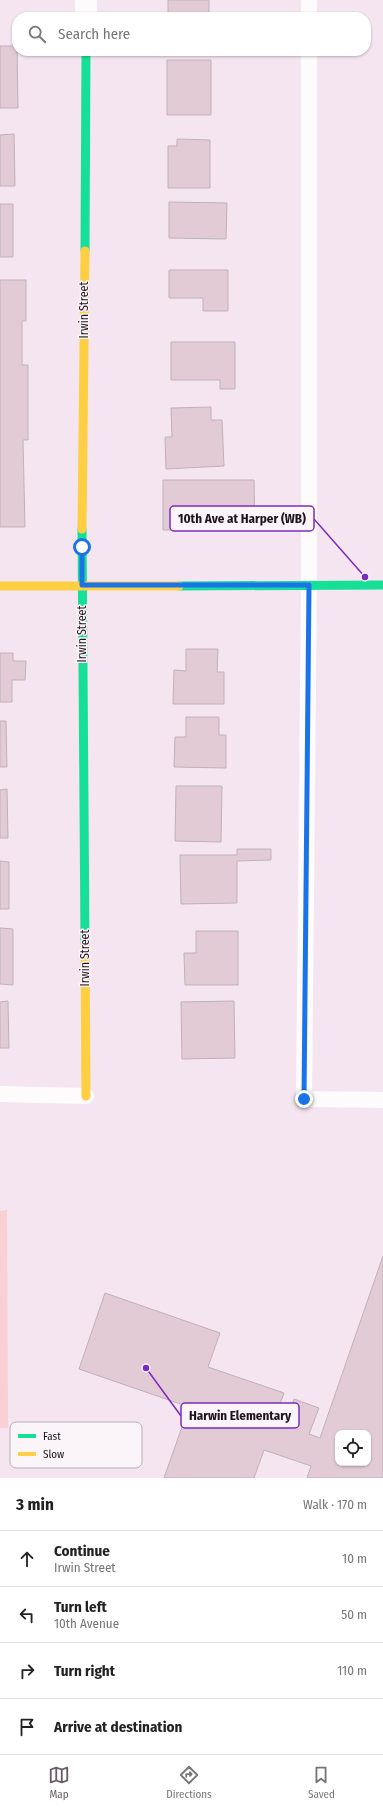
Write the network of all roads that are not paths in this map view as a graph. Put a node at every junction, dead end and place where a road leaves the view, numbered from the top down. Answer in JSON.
{"nodes":[{"id":1,"x":86,"y":0,"type":"edge"},
{"id":2,"x":309,"y":0,"type":"edge"},
{"id":3,"x":86,"y":12,"type":"edge"},
{"id":4,"x":309,"y":12,"type":"edge"},
{"id":5,"x":86,"y":56,"type":"edge"},
{"id":6,"x":309,"y":56,"type":"edge"},
{"id":7,"x":82,"y":585,"type":"junction"},
{"id":8,"x":309,"y":585,"type":"junction"},
{"id":9,"x":383,"y":585,"type":"edge"},
{"id":10,"x":0,"y":586,"type":"edge"},
{"id":11,"x":0,"y":1094,"type":"edge"},
{"id":12,"x":86,"y":1096,"type":"joint"},
{"id":13,"x":383,"y":1100,"type":"edge"}],
"edges":[{"from":1,"to":3,"type":"street"},
{"from":2,"to":4,"type":"lane"},
{"from":5,"to":7,"type":"street","name":"Irwin Street"},
{"from":6,"to":8,"type":"lane"},
{"from":7,"to":8,"type":"street"},
{"from":7,"to":10,"type":"street"},
{"from":7,"to":12,"type":"street","name":"Irwin Street"},
{"from":8,"to":9,"type":"street"},
{"from":8,"to":13,"type":"lane"},
{"from":11,"to":12,"type":"lane"}]}
